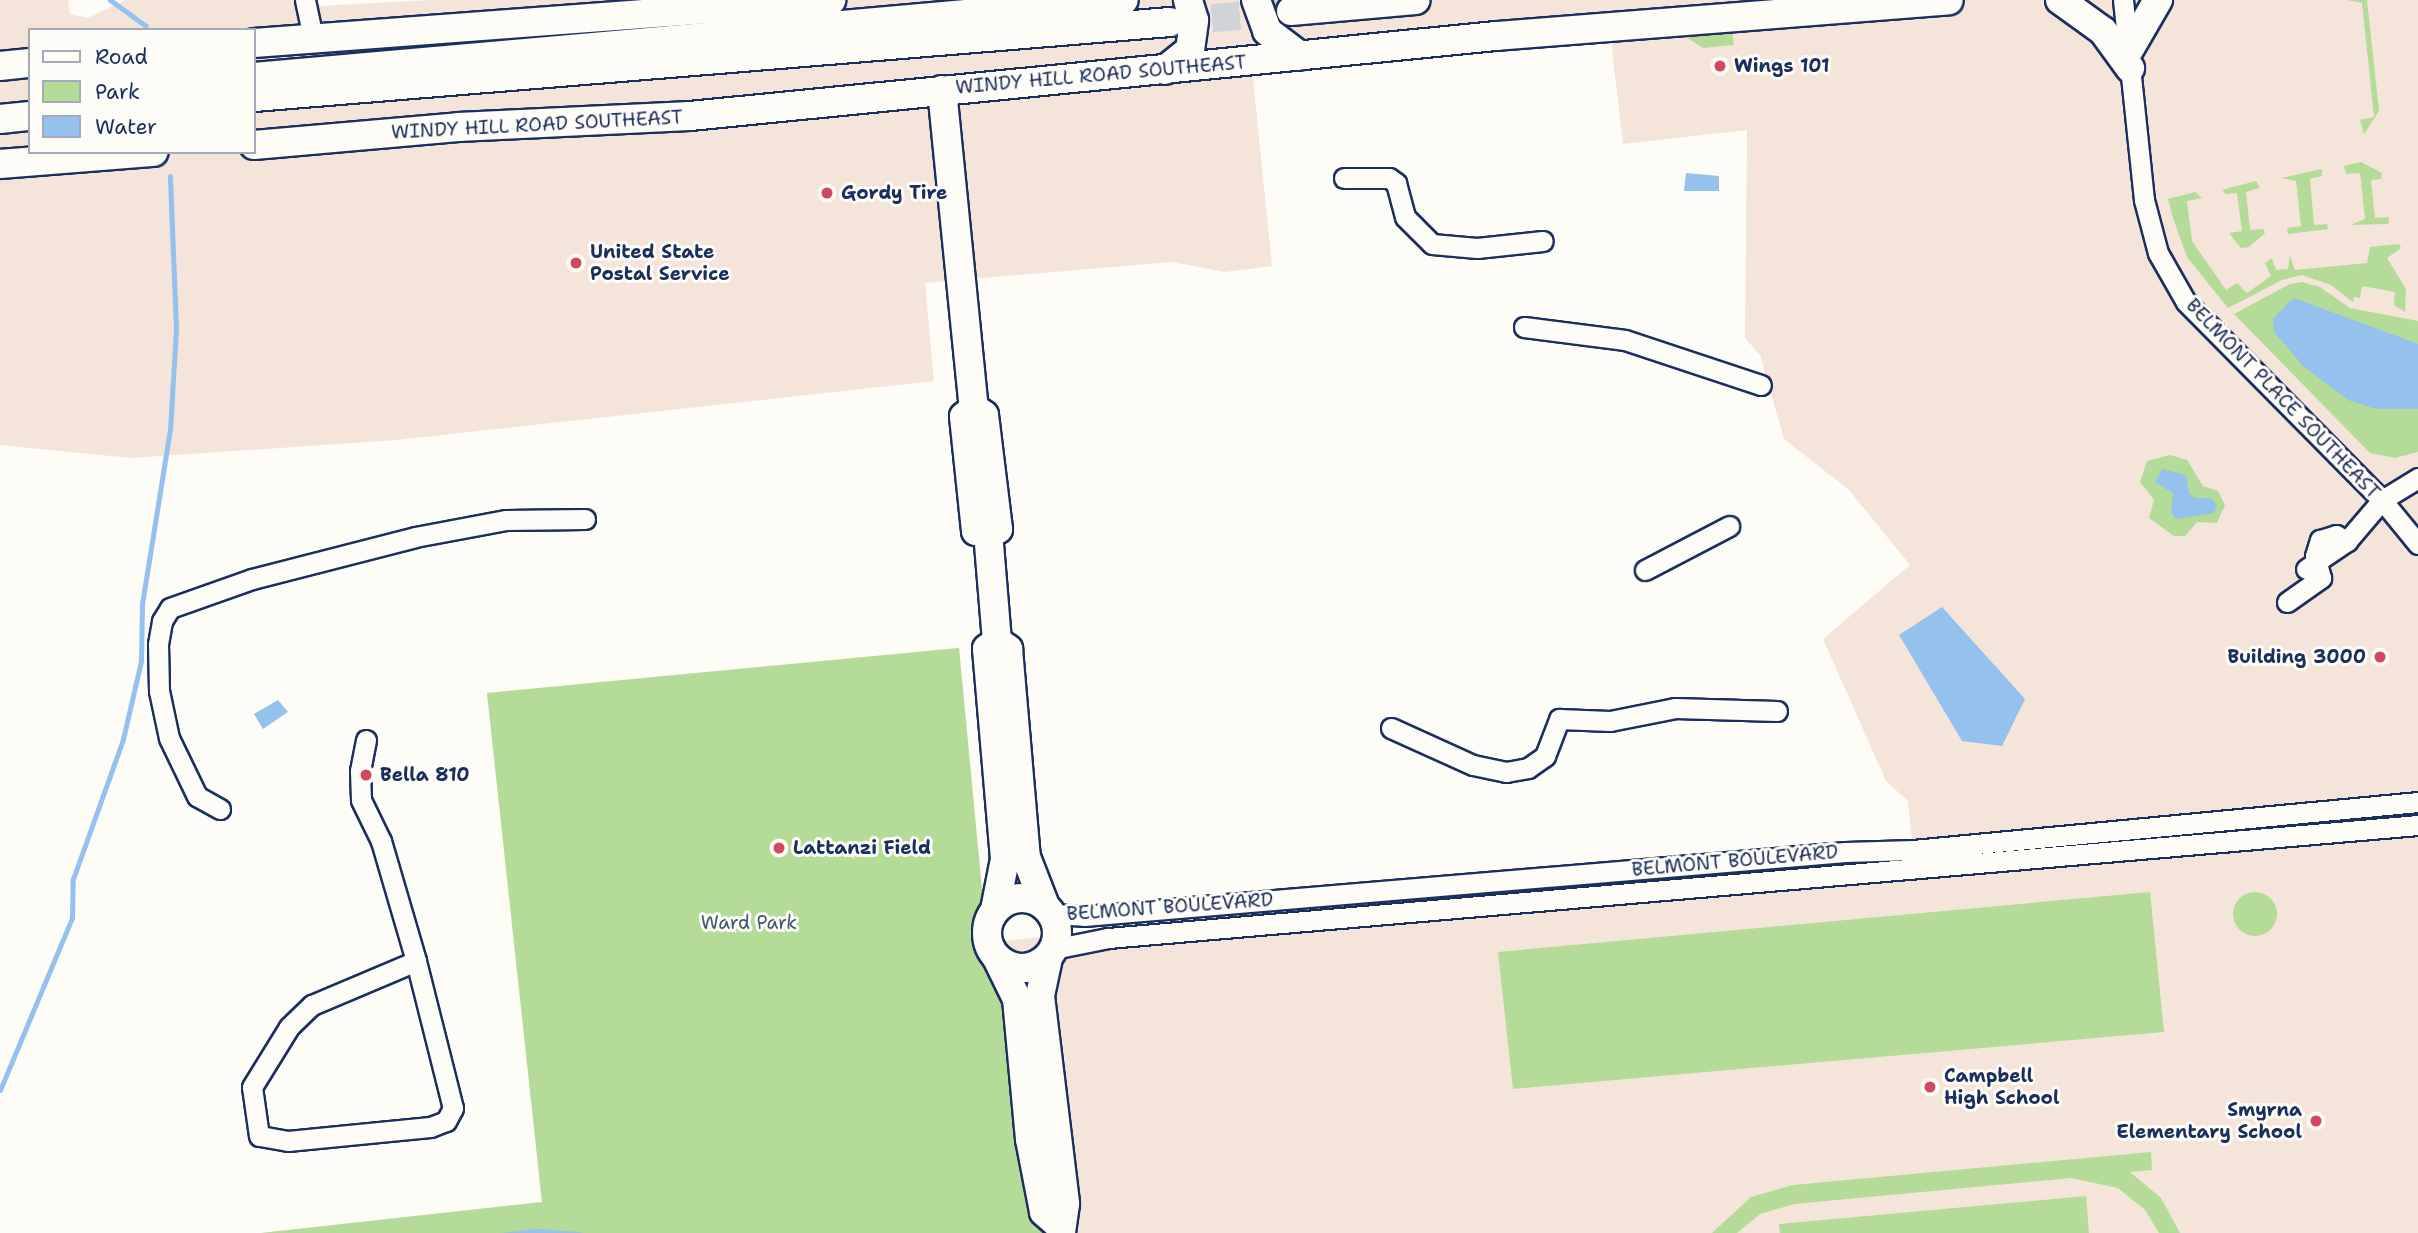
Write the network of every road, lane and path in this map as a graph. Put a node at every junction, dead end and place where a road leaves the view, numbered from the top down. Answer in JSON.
{"nodes":[{"id":1,"x":305,"y":0,"type":"edge"},
{"id":2,"x":831,"y":0,"type":"edge"},
{"id":3,"x":1124,"y":0,"type":"edge"},
{"id":4,"x":1188,"y":0,"type":"edge"},
{"id":5,"x":1256,"y":0,"type":"edge"},
{"id":6,"x":1416,"y":0,"type":"edge"},
{"id":7,"x":1949,"y":0,"type":"edge"},
{"id":8,"x":2060,"y":0,"type":"edge"},
{"id":9,"x":2123,"y":0,"type":"edge"},
{"id":10,"x":2158,"y":0,"type":"edge"},
{"id":11,"x":733,"y":4,"type":"edge"},
{"id":12,"x":1291,"y":11,"type":"tunnel mouth"},
{"id":13,"x":1170,"y":22,"type":"tunnel mouth"},
{"id":14,"x":313,"y":38,"type":"junction"},
{"id":15,"x":256,"y":43,"type":"edge"},
{"id":16,"x":1300,"y":56,"type":"junction"},
{"id":17,"x":2129,"y":59,"type":"junction"},
{"id":18,"x":28,"y":63,"type":"edge"},
{"id":19,"x":0,"y":65,"type":"edge"},
{"id":20,"x":1165,"y":70,"type":"junction"},
{"id":21,"x":256,"y":77,"type":"edge"},
{"id":22,"x":942,"y":90,"type":"junction"},
{"id":23,"x":28,"y":97,"type":"edge"},
{"id":24,"x":256,"y":97,"type":"edge"},
{"id":25,"x":0,"y":100,"type":"edge"},
{"id":26,"x":28,"y":116,"type":"edge"},
{"id":27,"x":0,"y":119,"type":"edge"},
{"id":28,"x":256,"y":145,"type":"edge"},
{"id":29,"x":128,"y":154,"type":"edge"},
{"id":30,"x":0,"y":164,"type":"edge"},
{"id":31,"x":1344,"y":178,"type":"dead end"},
{"id":32,"x":1544,"y":241,"type":"dead end"},
{"id":33,"x":1524,"y":327,"type":"dead end"},
{"id":34,"x":1761,"y":385,"type":"dead end"},
{"id":35,"x":2418,"y":478,"type":"edge"},
{"id":36,"x":2382,"y":500,"type":"junction"},
{"id":37,"x":585,"y":519,"type":"dead end"},
{"id":38,"x":1729,"y":526,"type":"dead end"},
{"id":39,"x":2418,"y":544,"type":"edge"},
{"id":40,"x":1645,"y":570,"type":"dead end"},
{"id":41,"x":2287,"y":602,"type":"dead end"},
{"id":42,"x":997,"y":640,"type":"junction"},
{"id":43,"x":1777,"y":711,"type":"dead end"},
{"id":44,"x":1391,"y":727,"type":"dead end"},
{"id":45,"x":366,"y":740,"type":"dead end"},
{"id":46,"x":2418,"y":802,"type":"edge"},
{"id":47,"x":220,"y":809,"type":"dead end"},
{"id":48,"x":2418,"y":825,"type":"edge"},
{"id":49,"x":995,"y":910,"type":"junction"},
{"id":50,"x":1048,"y":910,"type":"junction"},
{"id":51,"x":1050,"y":953,"type":"junction"},
{"id":52,"x":997,"y":958,"type":"junction"},
{"id":53,"x":415,"y":961,"type":"junction"},
{"id":54,"x":1060,"y":1229,"type":"edge"}],
"edges":[{"from":1,"to":14,"type":"street"},
{"from":2,"to":11,"type":"street"},
{"from":3,"to":21,"type":"street"},
{"from":4,"to":20,"type":"street"},
{"from":5,"to":16,"type":"street"},
{"from":6,"to":12,"type":"street"},
{"from":7,"to":16,"type":"street","name":"WINDY HILL ROAD SOUTHEAST"},
{"from":8,"to":17,"type":"street"},
{"from":9,"to":17,"type":"street","name":"BELMONT PLACE SOUTHEAST"},
{"from":10,"to":17,"type":"street"},
{"from":11,"to":14,"type":"street"},
{"from":13,"to":24,"type":"street"},
{"from":14,"to":15,"type":"street"},
{"from":16,"to":20,"type":"street","name":"WINDY HILL ROAD SOUTHEAST"},
{"from":17,"to":36,"type":"street","name":"BELMONT PLACE SOUTHEAST"},
{"from":18,"to":19,"type":"street"},
{"from":20,"to":22,"type":"street","name":"WINDY HILL ROAD SOUTHEAST"},
{"from":22,"to":28,"type":"street","name":"WINDY HILL ROAD SOUTHEAST"},
{"from":22,"to":42,"type":"street"},
{"from":23,"to":25,"type":"street"},
{"from":26,"to":27,"type":"street"},
{"from":29,"to":30,"type":"street"},
{"from":31,"to":32,"type":"street"},
{"from":33,"to":34,"type":"street"},
{"from":35,"to":36,"type":"street"},
{"from":36,"to":39,"type":"street","name":"BELMONT PLACE SOUTHEAST"},
{"from":36,"to":41,"type":"street"},
{"from":37,"to":47,"type":"street"},
{"from":38,"to":40,"type":"street"},
{"from":42,"to":49,"type":"street"},
{"from":42,"to":50,"type":"street"},
{"from":43,"to":44,"type":"street"},
{"from":45,"to":53,"type":"street"},
{"from":46,"to":50,"type":"street","name":"BELMONT BOULEVARD"},
{"from":48,"to":51,"type":"street","name":"BELMONT BOULEVARD"},
{"from":49,"to":50,"type":"street"},
{"from":49,"to":52,"type":"street"},
{"from":50,"to":51,"type":"street"},
{"from":51,"to":52,"type":"street"},
{"from":51,"to":54,"type":"street"},
{"from":52,"to":54,"type":"street"},
{"from":53,"to":53,"type":"street"}]}
